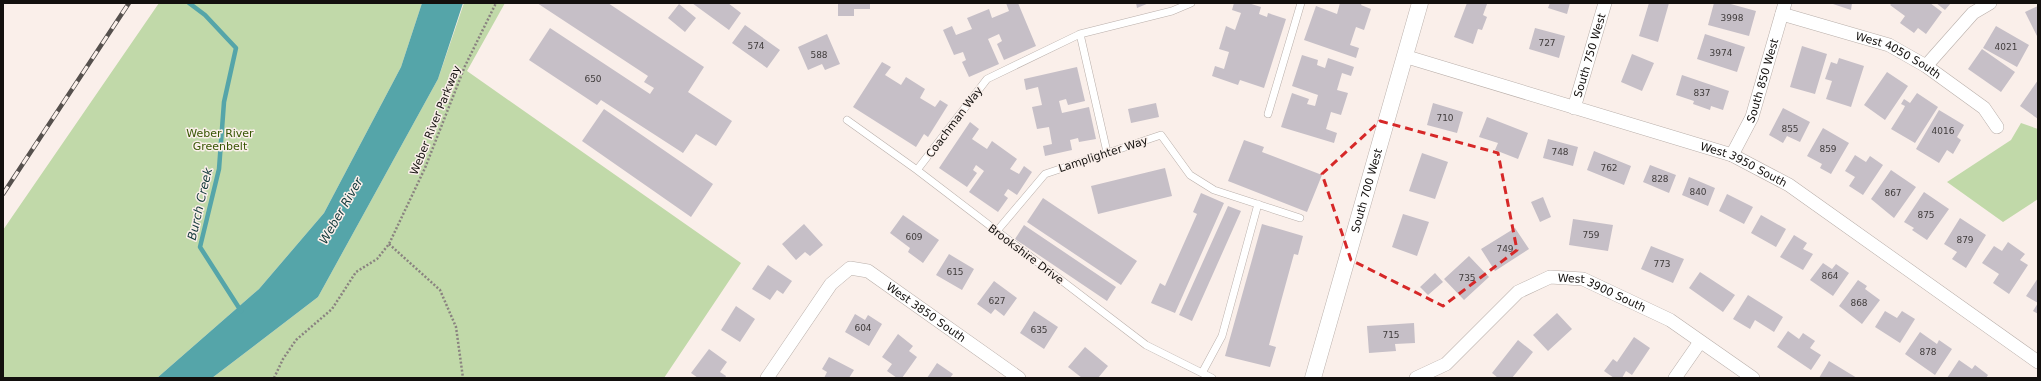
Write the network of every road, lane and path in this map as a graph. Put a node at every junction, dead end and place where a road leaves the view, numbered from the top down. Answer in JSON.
{"nodes":[{"id":1,"x":496,"y":3,"type":"edge"},
{"id":2,"x":1191,"y":3,"type":"edge"},
{"id":3,"x":1301,"y":3,"type":"edge"},
{"id":4,"x":1420,"y":3,"type":"edge"},
{"id":5,"x":1605,"y":3,"type":"edge"},
{"id":6,"x":1990,"y":3,"type":"edge"},
{"id":7,"x":1784,"y":8,"type":"edge"},
{"id":8,"x":1080,"y":34,"type":"junction"},
{"id":9,"x":1404,"y":56,"type":"junction"},
{"id":10,"x":1926,"y":66,"type":"junction"},
{"id":11,"x":1574,"y":108,"type":"junction"},
{"id":12,"x":1268,"y":114,"type":"dead end"},
{"id":13,"x":847,"y":120,"type":"dead end"},
{"id":14,"x":1997,"y":127,"type":"dead end"},
{"id":15,"x":1107,"y":152,"type":"junction"},
{"id":16,"x":1732,"y":155,"type":"junction"},
{"id":17,"x":917,"y":170,"type":"junction"},
{"id":18,"x":1258,"y":204,"type":"junction"},
{"id":19,"x":1300,"y":218,"type":"dead end"},
{"id":20,"x":996,"y":232,"type":"junction"},
{"id":21,"x":389,"y":244,"type":"junction"},
{"id":22,"x":1700,"y":342,"type":"junction"},
{"id":23,"x":2038,"y":362,"type":"edge"},
{"id":24,"x":1202,"y":373,"type":"junction"},
{"id":25,"x":274,"y":378,"type":"edge"},
{"id":26,"x":463,"y":378,"type":"edge"},
{"id":27,"x":767,"y":378,"type":"edge"},
{"id":28,"x":1019,"y":378,"type":"edge"},
{"id":29,"x":1212,"y":378,"type":"edge"},
{"id":30,"x":1313,"y":378,"type":"edge"},
{"id":31,"x":1416,"y":378,"type":"edge"},
{"id":32,"x":1676,"y":378,"type":"edge"},
{"id":33,"x":1753,"y":378,"type":"edge"}],
"edges":[{"from":1,"to":21,"type":"path","name":"Weber River Parkway"},
{"from":2,"to":8,"type":"lane","name":"Coachman Way"},
{"from":3,"to":12,"type":"lane"},
{"from":4,"to":9,"type":"street","name":"South 700 West"},
{"from":5,"to":11,"type":"street","name":"South 750 West"},
{"from":6,"to":10,"type":"street"},
{"from":7,"to":10,"type":"street","name":"West 4050 South"},
{"from":7,"to":16,"type":"street","name":"South 850 West"},
{"from":8,"to":15,"type":"lane"},
{"from":8,"to":17,"type":"lane","name":"Coachman Way"},
{"from":9,"to":11,"type":"street","name":"West 3950 South"},
{"from":9,"to":30,"type":"street","name":"South 700 West"},
{"from":10,"to":14,"type":"street","name":"West 4050 South"},
{"from":11,"to":16,"type":"street","name":"West 3950 South"},
{"from":13,"to":17,"type":"lane","name":"Brookshire Drive"},
{"from":15,"to":18,"type":"lane","name":"Lamplighter Way"},
{"from":15,"to":20,"type":"lane","name":"Lamplighter Way"},
{"from":16,"to":23,"type":"street","name":"West 3950 South"},
{"from":17,"to":20,"type":"lane","name":"Brookshire Drive"},
{"from":18,"to":19,"type":"lane","name":"Lamplighter Way"},
{"from":18,"to":24,"type":"lane"},
{"from":20,"to":24,"type":"lane","name":"Brookshire Drive"},
{"from":21,"to":25,"type":"path","name":"Weber River Parkway"},
{"from":21,"to":26,"type":"path"},
{"from":22,"to":31,"type":"street","name":"West 3900 South"},
{"from":22,"to":32,"type":"street"},
{"from":22,"to":33,"type":"street","name":"West 3900 South"},
{"from":24,"to":29,"type":"lane","name":"Brookshire Drive"},
{"from":27,"to":28,"type":"street","name":"West 3850 South"}]}
